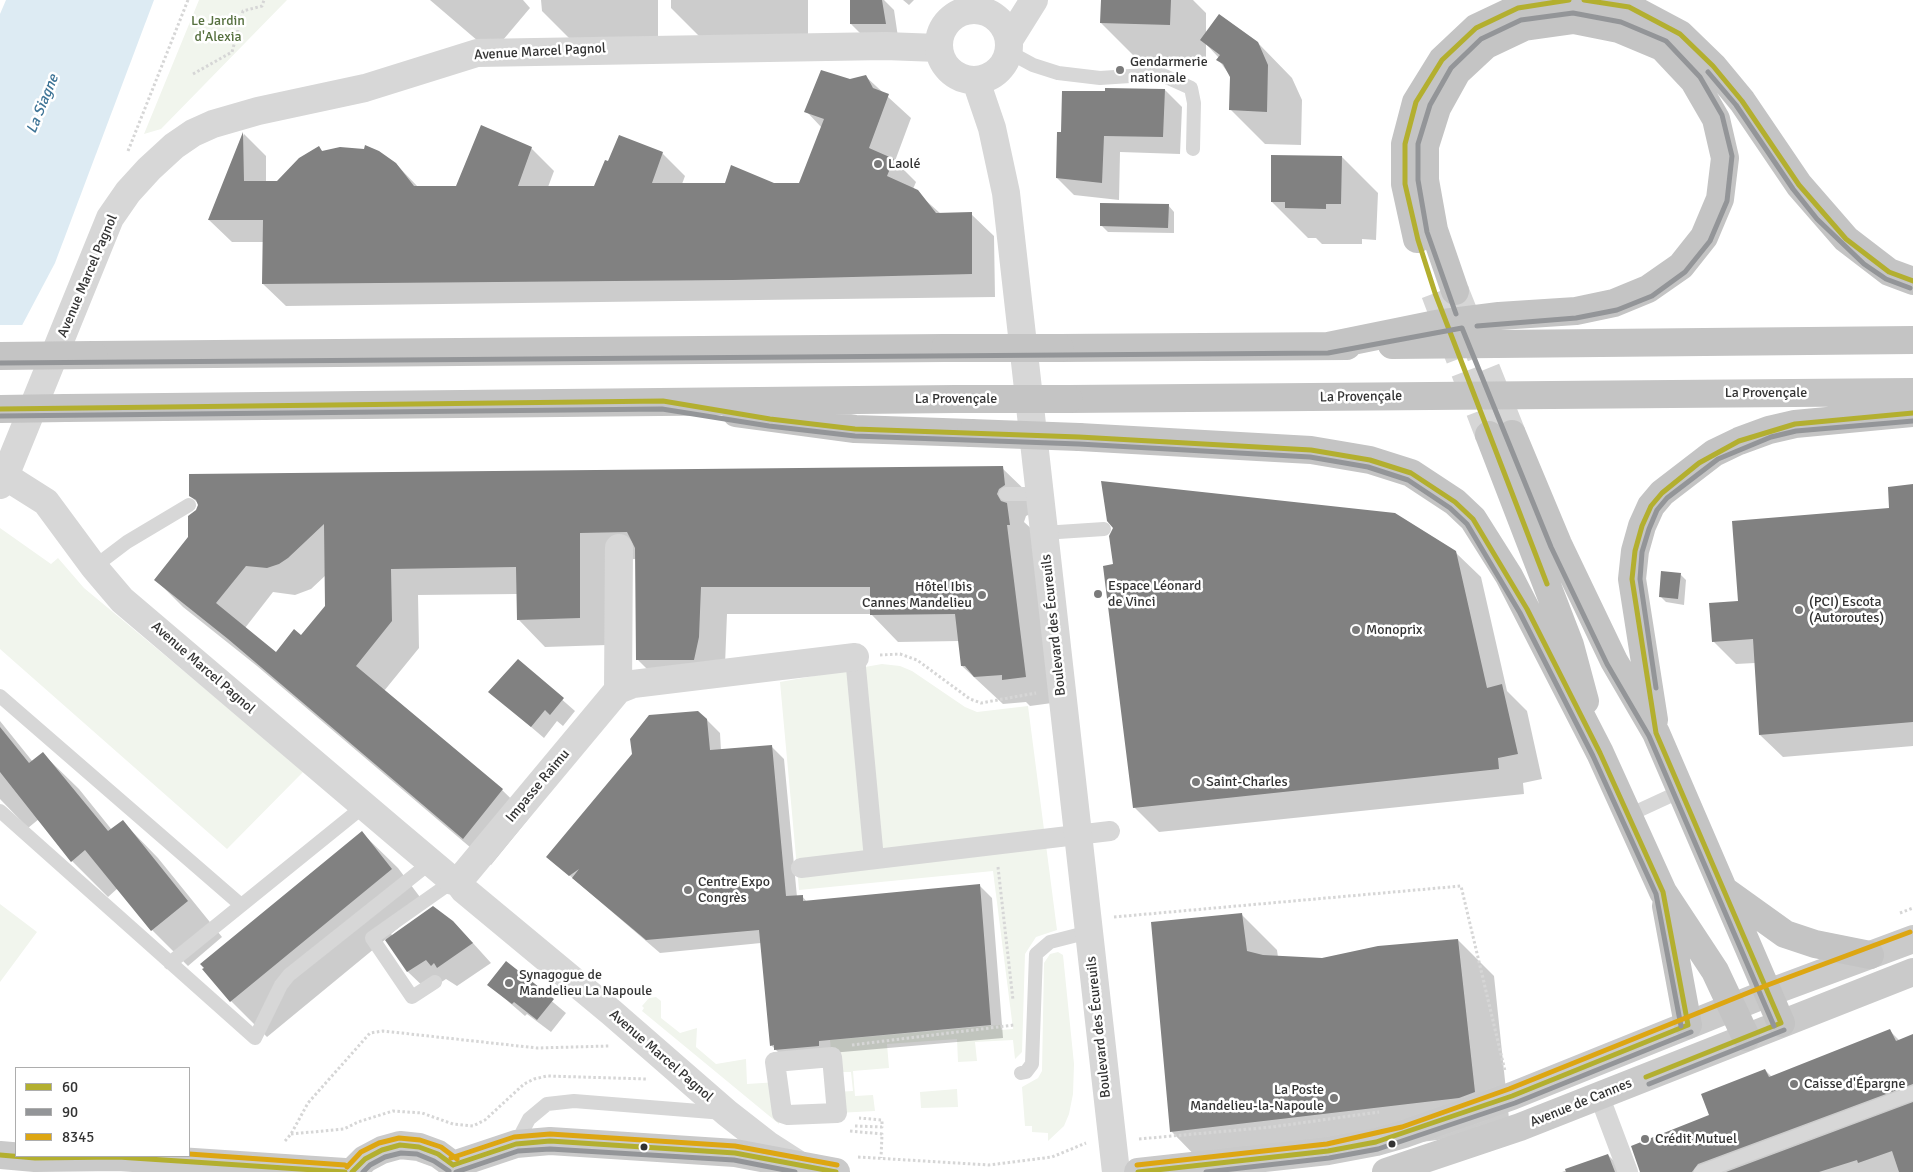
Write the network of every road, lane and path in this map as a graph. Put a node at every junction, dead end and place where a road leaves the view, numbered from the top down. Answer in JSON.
{"nodes":[{"id":1,"x":188,"y":0,"type":"edge"},
{"id":2,"x":264,"y":0,"type":"edge"},
{"id":3,"x":1034,"y":0,"type":"edge"},
{"id":4,"x":1569,"y":0,"type":"edge"},
{"id":5,"x":1584,"y":0,"type":"edge"},
{"id":6,"x":981,"y":5,"type":"edge"},
{"id":7,"x":1009,"y":46,"type":"junction"},
{"id":8,"x":938,"y":48,"type":"junction"},
{"id":9,"x":193,"y":74,"type":"dead end"},
{"id":10,"x":976,"y":81,"type":"junction"},
{"id":11,"x":1192,"y":149,"type":"dead end"},
{"id":12,"x":128,"y":152,"type":"dead end"},
{"id":13,"x":1913,"y":281,"type":"edge"},
{"id":14,"x":1913,"y":340,"type":"edge"},
{"id":15,"x":1328,"y":346,"type":"junction"},
{"id":16,"x":0,"y":356,"type":"edge"},
{"id":17,"x":1913,"y":392,"type":"edge"},
{"id":18,"x":663,"y":401,"type":"junction"},
{"id":19,"x":0,"y":409,"type":"edge"},
{"id":20,"x":1913,"y":413,"type":"edge"},
{"id":21,"x":3,"y":481,"type":"edge"},
{"id":22,"x":1006,"y":494,"type":"dead end"},
{"id":23,"x":1039,"y":494,"type":"junction"},
{"id":24,"x":189,"y":505,"type":"dead end"},
{"id":25,"x":1104,"y":528,"type":"dead end"},
{"id":26,"x":1043,"y":533,"type":"junction"},
{"id":27,"x":620,"y":548,"type":"dead end"},
{"id":28,"x":94,"y":566,"type":"junction"},
{"id":29,"x":855,"y":657,"type":"junction"},
{"id":30,"x":1061,"y":688,"type":"junction"},
{"id":31,"x":618,"y":690,"type":"junction"},
{"id":32,"x":0,"y":696,"type":"edge"},
{"id":33,"x":1656,"y":733,"type":"junction"},
{"id":34,"x":1600,"y":753,"type":"junction"},
{"id":35,"x":1681,"y":791,"type":"junction"},
{"id":36,"x":364,"y":806,"type":"junction"},
{"id":37,"x":0,"y":811,"type":"edge"},
{"id":38,"x":1629,"y":815,"type":"junction"},
{"id":39,"x":1110,"y":831,"type":"dead end"},
{"id":40,"x":1078,"y":835,"type":"junction"},
{"id":41,"x":995,"y":844,"type":"junction"},
{"id":42,"x":874,"y":859,"type":"junction"},
{"id":43,"x":431,"y":862,"type":"junction"},
{"id":44,"x":801,"y":868,"type":"dead end"},
{"id":45,"x":456,"y":882,"type":"junction"},
{"id":46,"x":1723,"y":890,"type":"junction"},
{"id":47,"x":1663,"y":892,"type":"junction"},
{"id":48,"x":242,"y":905,"type":"junction"},
{"id":49,"x":1088,"y":926,"type":"junction"},
{"id":50,"x":1913,"y":939,"type":"edge"},
{"id":51,"x":1870,"y":955,"type":"junction"},
{"id":52,"x":170,"y":963,"type":"junction"},
{"id":53,"x":1913,"y":972,"type":"edge"},
{"id":54,"x":435,"y":982,"type":"dead end"},
{"id":55,"x":1768,"y":993,"type":"junction"},
{"id":56,"x":1013,"y":1006,"type":"dead end"},
{"id":57,"x":1731,"y":1008,"type":"junction"},
{"id":58,"x":1014,"y":1015,"type":"dead end"},
{"id":59,"x":1781,"y":1023,"type":"junction"},
{"id":60,"x":1688,"y":1025,"type":"junction"},
{"id":61,"x":1746,"y":1038,"type":"junction"},
{"id":62,"x":641,"y":1040,"type":"junction"},
{"id":63,"x":832,"y":1065,"type":"dead end"},
{"id":64,"x":678,"y":1071,"type":"junction"},
{"id":65,"x":1021,"y":1073,"type":"dead end"},
{"id":66,"x":1913,"y":1093,"type":"edge"},
{"id":67,"x":1599,"y":1095,"type":"junction"},
{"id":68,"x":1512,"y":1096,"type":"junction"},
{"id":69,"x":1385,"y":1111,"type":"dead end"},
{"id":70,"x":727,"y":1113,"type":"junction"},
{"id":71,"x":856,"y":1118,"type":"dead end"},
{"id":72,"x":852,"y":1126,"type":"dead end"},
{"id":73,"x":842,"y":1131,"type":"dead end"},
{"id":74,"x":1112,"y":1140,"type":"junction"},
{"id":75,"x":516,"y":1144,"type":"junction"},
{"id":76,"x":0,"y":1155,"type":"edge"},
{"id":77,"x":15,"y":1156,"type":"edge"},
{"id":78,"x":23,"y":1157,"type":"edge"},
{"id":79,"x":118,"y":1157,"type":"edge"},
{"id":80,"x":118,"y":1157,"type":"edge"},
{"id":81,"x":882,"y":1158,"type":"junction"},
{"id":82,"x":796,"y":1163,"type":"junction"},
{"id":83,"x":846,"y":1164,"type":"edge"},
{"id":84,"x":456,"y":1168,"type":"edge"},
{"id":85,"x":345,"y":1172,"type":"edge"},
{"id":86,"x":352,"y":1172,"type":"edge"},
{"id":87,"x":1116,"y":1172,"type":"edge"},
{"id":88,"x":1138,"y":1172,"type":"edge"},
{"id":89,"x":1386,"y":1172,"type":"edge"},
{"id":90,"x":1628,"y":1172,"type":"edge"},
{"id":91,"x":1701,"y":1172,"type":"edge"}],
"edges":[{"from":1,"to":12,"type":"path"},
{"from":2,"to":9,"type":"path"},
{"from":3,"to":7,"type":"street"},
{"from":4,"to":15,"type":"highway"},
{"from":5,"to":13,"type":"highway"},
{"from":6,"to":7,"type":"street"},
{"from":6,"to":8,"type":"street"},
{"from":7,"to":10,"type":"street"},
{"from":7,"to":11,"type":"lane"},
{"from":8,"to":10,"type":"street"},
{"from":8,"to":21,"type":"street","name":"Avenue Marcel Pagnol"},
{"from":10,"to":23,"type":"street","name":"Boulevard des Écureuils"},
{"from":14,"to":15,"type":"highway"},
{"from":15,"to":16,"type":"highway","bridge":true},
{"from":17,"to":18,"type":"highway","name":"La Provençale","bridge":true},
{"from":18,"to":19,"type":"highway","name":"La Provençale","bridge":true},
{"from":18,"to":34,"type":"highway","bridge":true},
{"from":20,"to":33,"type":"highway"},
{"from":21,"to":28,"type":"street","name":"Avenue Marcel Pagnol"},
{"from":22,"to":23,"type":"lane"},
{"from":23,"to":26,"type":"street","name":"Boulevard des Écureuils"},
{"from":24,"to":28,"type":"lane"},
{"from":25,"to":26,"type":"lane"},
{"from":26,"to":30,"type":"street","name":"Boulevard des Écureuils"},
{"from":27,"to":31,"type":"street"},
{"from":28,"to":36,"type":"street","name":"Avenue Marcel Pagnol"},
{"from":29,"to":30,"type":"path"},
{"from":29,"to":31,"type":"street"},
{"from":29,"to":42,"type":"street"},
{"from":30,"to":40,"type":"street","name":"Boulevard des Écureuils"},
{"from":31,"to":45,"type":"street","name":"Impasse Raimu"},
{"from":32,"to":48,"type":"lane"},
{"from":33,"to":34,"type":"highway"},
{"from":33,"to":35,"type":"highway"},
{"from":34,"to":38,"type":"highway"},
{"from":35,"to":38,"type":"lane"},
{"from":35,"to":46,"type":"highway"},
{"from":36,"to":43,"type":"street","name":"Avenue Marcel Pagnol"},
{"from":36,"to":48,"type":"lane"},
{"from":37,"to":52,"type":"lane"},
{"from":38,"to":47,"type":"highway"},
{"from":39,"to":40,"type":"street"},
{"from":40,"to":41,"type":"street"},
{"from":40,"to":49,"type":"street","name":"Boulevard des Écureuils"},
{"from":41,"to":42,"type":"street"},
{"from":41,"to":56,"type":"path"},
{"from":42,"to":44,"type":"street"},
{"from":43,"to":45,"type":"street","name":"Avenue Marcel Pagnol"},
{"from":43,"to":52,"type":"lane"},
{"from":45,"to":54,"type":"lane"},
{"from":45,"to":62,"type":"street","name":"Avenue Marcel Pagnol"},
{"from":46,"to":51,"type":"highway"},
{"from":46,"to":55,"type":"highway"},
{"from":47,"to":57,"type":"highway"},
{"from":47,"to":60,"type":"highway"},
{"from":48,"to":52,"type":"lane"},
{"from":49,"to":65,"type":"lane"},
{"from":49,"to":68,"type":"path"},
{"from":49,"to":74,"type":"street","name":"Boulevard des Écureuils"},
{"from":50,"to":51,"type":"main road"},
{"from":51,"to":55,"type":"main road"},
{"from":53,"to":59,"type":"main road","name":"Avenue de Cannes"},
{"from":55,"to":57,"type":"main road"},
{"from":55,"to":59,"type":"highway"},
{"from":57,"to":60,"type":"main road"},
{"from":57,"to":61,"type":"highway"},
{"from":58,"to":63,"type":"path"},
{"from":59,"to":61,"type":"main road","name":"Avenue de Cannes"},
{"from":60,"to":68,"type":"main road"},
{"from":61,"to":67,"type":"main road","name":"Avenue de Cannes"},
{"from":62,"to":64,"type":"street","name":"Avenue Marcel Pagnol"},
{"from":62,"to":64,"type":"path"},
{"from":64,"to":70,"type":"street","name":"Avenue Marcel Pagnol"},
{"from":66,"to":91,"type":"lane"},
{"from":67,"to":89,"type":"main road","name":"Avenue de Cannes"},
{"from":67,"to":90,"type":"street"},
{"from":68,"to":88,"type":"main road"},
{"from":69,"to":74,"type":"path"},
{"from":70,"to":75,"type":"lane"},
{"from":70,"to":82,"type":"street","name":"Avenue Marcel Pagnol"},
{"from":71,"to":72,"type":"path"},
{"from":73,"to":81,"type":"path"},
{"from":74,"to":81,"type":"path"},
{"from":74,"to":87,"type":"street","name":"Boulevard des Écureuils"},
{"from":75,"to":82,"type":"main road"},
{"from":75,"to":84,"type":"main road"},
{"from":76,"to":77,"type":"main road"},
{"from":78,"to":80,"type":"main road"},
{"from":79,"to":85,"type":"main road"},
{"from":81,"to":83,"type":"path"},
{"from":82,"to":83,"type":"main road"},
{"from":84,"to":86,"type":"main road"}]}
